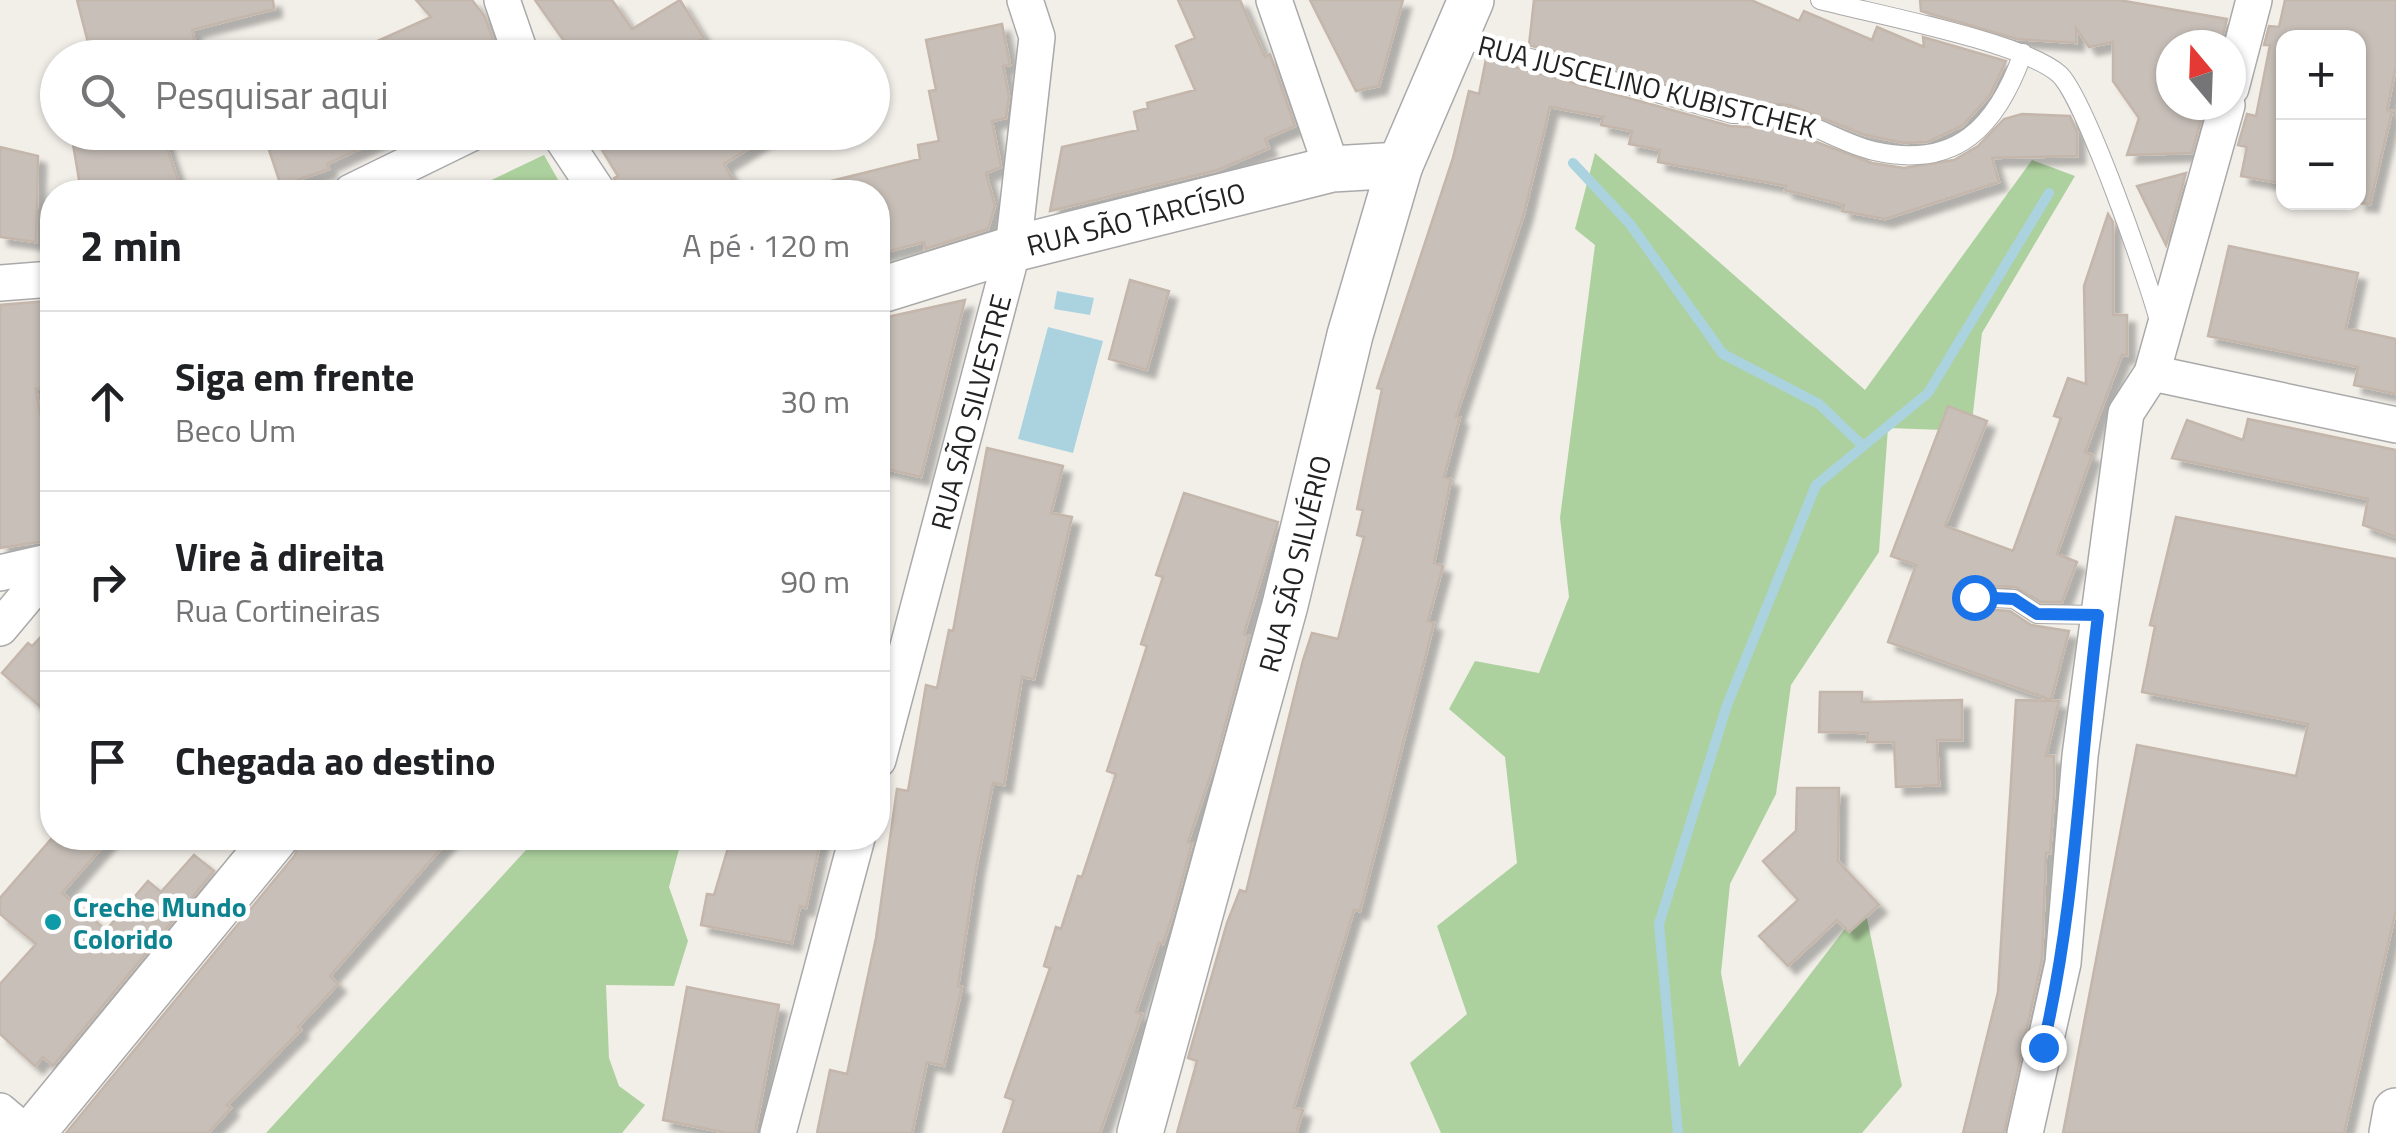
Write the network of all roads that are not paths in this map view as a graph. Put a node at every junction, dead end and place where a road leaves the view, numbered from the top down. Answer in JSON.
{"nodes":[{"id":1,"x":502,"y":0,"type":"edge"},
{"id":2,"x":1025,"y":0,"type":"edge"},
{"id":3,"x":1274,"y":0,"type":"edge"},
{"id":4,"x":1820,"y":0,"type":"edge"},
{"id":5,"x":2254,"y":0,"type":"edge"},
{"id":6,"x":1462,"y":18,"type":"edge"},
{"id":7,"x":2246,"y":31,"type":"edge"},
{"id":8,"x":516,"y":40,"type":"edge"},
{"id":9,"x":2023,"y":53,"type":"junction"},
{"id":10,"x":2222,"y":120,"type":"edge"},
{"id":11,"x":437,"y":150,"type":"edge"},
{"id":12,"x":570,"y":150,"type":"edge"},
{"id":13,"x":1400,"y":165,"type":"junction"},
{"id":14,"x":1332,"y":169,"type":"junction"},
{"id":15,"x":376,"y":180,"type":"edge"},
{"id":16,"x":590,"y":180,"type":"edge"},
{"id":17,"x":1013,"y":249,"type":"junction"},
{"id":18,"x":40,"y":280,"type":"edge"},
{"id":19,"x":0,"y":282,"type":"edge"},
{"id":20,"x":890,"y":287,"type":"edge"},
{"id":21,"x":2162,"y":332,"type":"junction"},
{"id":22,"x":2152,"y":373,"type":"junction"},
{"id":23,"x":2396,"y":425,"type":"edge"},
{"id":24,"x":40,"y":565,"type":"edge"},
{"id":25,"x":0,"y":573,"type":"edge"},
{"id":26,"x":40,"y":578,"type":"edge"},
{"id":27,"x":1974,"y":597,"type":"dead end"},
{"id":28,"x":2098,"y":615,"type":"junction"},
{"id":29,"x":0,"y":628,"type":"edge"},
{"id":30,"x":890,"y":715,"type":"edge"},
{"id":31,"x":266,"y":850,"type":"edge"},
{"id":32,"x":854,"y":850,"type":"edge"},
{"id":33,"x":0,"y":1111,"type":"edge"},
{"id":34,"x":2396,"y":1111,"type":"edge"},
{"id":35,"x":29,"y":1133,"type":"edge"},
{"id":36,"x":778,"y":1133,"type":"edge"},
{"id":37,"x":1140,"y":1133,"type":"edge"},
{"id":38,"x":2025,"y":1133,"type":"edge"},
{"id":39,"x":2392,"y":1133,"type":"edge"}],
"edges":[{"from":1,"to":8,"type":"street"},
{"from":2,"to":17,"type":"street","name":"RUA SÃO SILVESTRE"},
{"from":3,"to":14,"type":"street"},
{"from":4,"to":9,"type":"lane"},
{"from":5,"to":7,"type":"street"},
{"from":6,"to":9,"type":"lane","name":"RUA JUSCELINO KUBISTCHEK"},
{"from":6,"to":13,"type":"street","name":"RUA SÃO SILVÉRIO"},
{"from":9,"to":21,"type":"lane"},
{"from":10,"to":21,"type":"street"},
{"from":11,"to":15,"type":"street"},
{"from":12,"to":16,"type":"street"},
{"from":13,"to":14,"type":"street","name":"RUA SÃO TARCÍSIO"},
{"from":13,"to":37,"type":"street","name":"RUA SÃO SILVÉRIO"},
{"from":14,"to":17,"type":"street","name":"RUA SÃO TARCÍSIO"},
{"from":17,"to":20,"type":"street","name":"RUA SÃO TARCÍSIO"},
{"from":17,"to":30,"type":"street","name":"RUA SÃO SILVESTRE"},
{"from":18,"to":19,"type":"street"},
{"from":21,"to":22,"type":"street"},
{"from":22,"to":23,"type":"street"},
{"from":22,"to":28,"type":"street"},
{"from":24,"to":25,"type":"street"},
{"from":26,"to":29,"type":"street"},
{"from":27,"to":28,"type":"lane"},
{"from":28,"to":38,"type":"street"},
{"from":31,"to":35,"type":"street"},
{"from":32,"to":36,"type":"street"},
{"from":33,"to":35,"type":"street"},
{"from":34,"to":39,"type":"street"}]}
